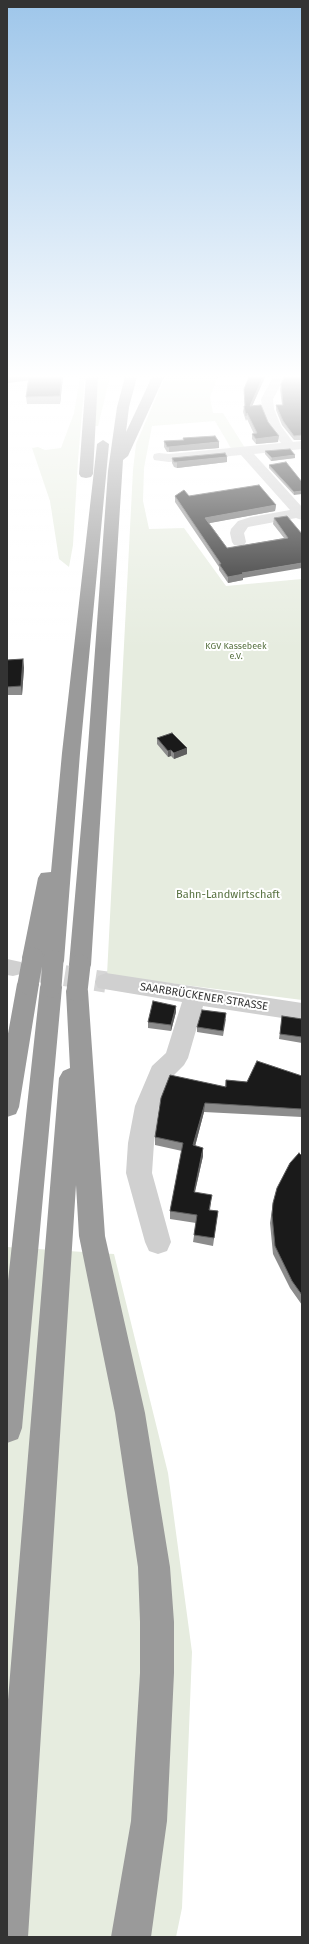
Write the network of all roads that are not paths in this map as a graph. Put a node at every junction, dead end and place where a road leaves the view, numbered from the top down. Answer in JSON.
{"nodes":[{"id":1,"x":87,"y":468,"type":"edge"},
{"id":2,"x":100,"y":468,"type":"edge"},
{"id":3,"x":115,"y":468,"type":"edge"},
{"id":4,"x":117,"y":468,"type":"edge"},
{"id":5,"x":259,"y":468,"type":"edge"},
{"id":6,"x":115,"y":471,"type":"junction"},
{"id":7,"x":301,"y":514,"type":"edge"},
{"id":8,"x":240,"y":542,"type":"dead end"},
{"id":9,"x":89,"y":579,"type":"junction"},
{"id":10,"x":43,"y":977,"type":"edge"},
{"id":11,"x":106,"y":982,"type":"tunnel mouth"},
{"id":12,"x":195,"y":995,"type":"junction"},
{"id":13,"x":302,"y":1012,"type":"edge"},
{"id":14,"x":7,"y":1107,"type":"edge"},
{"id":15,"x":158,"y":1242,"type":"dead end"},
{"id":16,"x":7,"y":1428,"type":"edge"},
{"id":17,"x":8,"y":1937,"type":"edge"},
{"id":18,"x":131,"y":1937,"type":"edge"}],
"edges":[{"from":1,"to":9,"type":"highway"},
{"from":2,"to":9,"type":"highway"},
{"from":3,"to":6,"type":"highway"},
{"from":4,"to":6,"type":"highway"},
{"from":5,"to":7,"type":"street"},
{"from":6,"to":10,"type":"highway"},
{"from":7,"to":8,"type":"street"},
{"from":9,"to":10,"type":"highway","bridge":true},
{"from":10,"to":14,"type":"highway"},
{"from":10,"to":16,"type":"highway"},
{"from":10,"to":17,"type":"highway"},
{"from":10,"to":18,"type":"highway"},
{"from":11,"to":12,"type":"street","name":"SAARBRÜCKENER STRASSE"},
{"from":12,"to":13,"type":"street","name":"SAARBRÜCKENER STRASSE"},
{"from":12,"to":15,"type":"street"}]}
